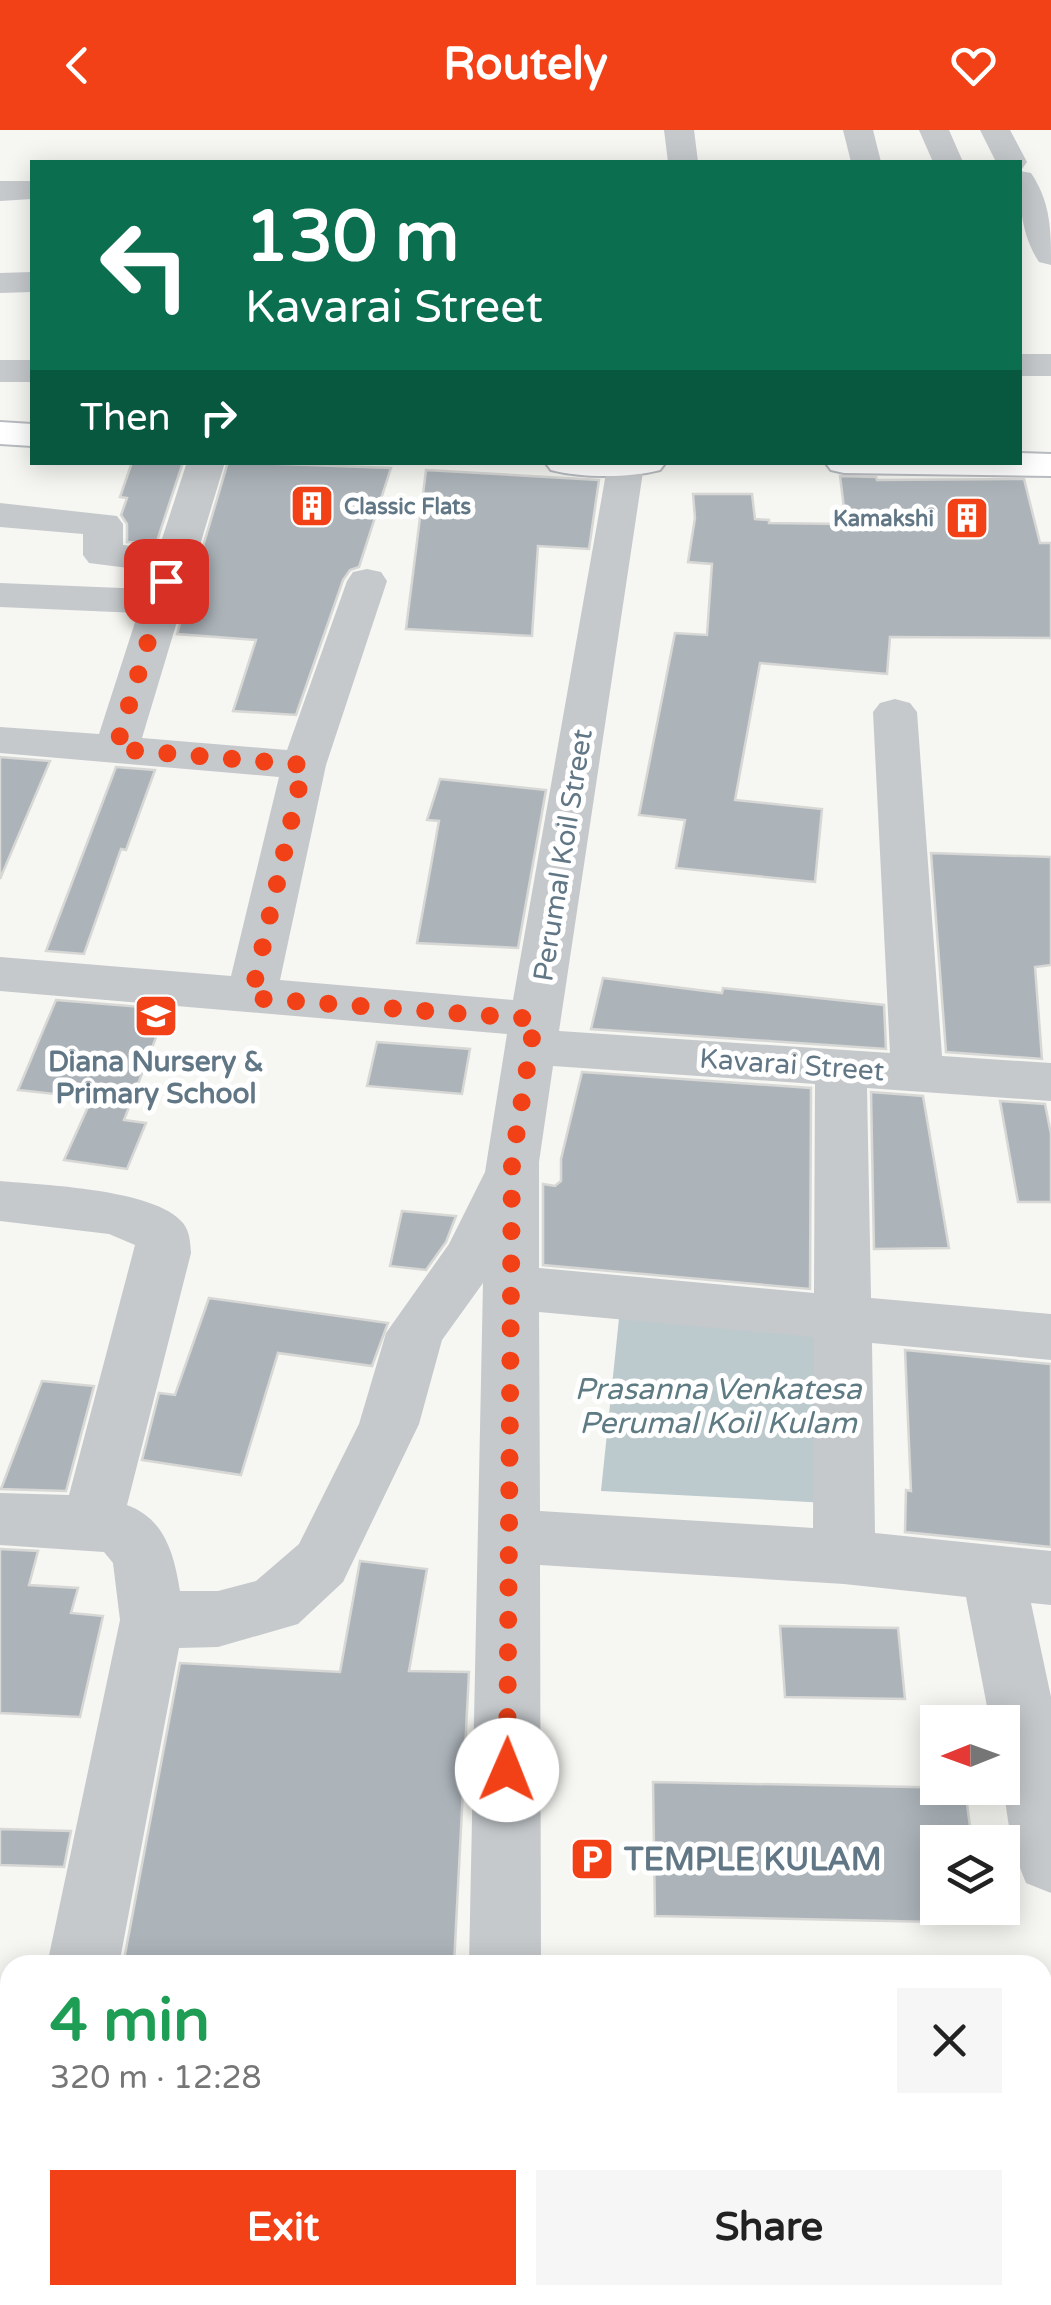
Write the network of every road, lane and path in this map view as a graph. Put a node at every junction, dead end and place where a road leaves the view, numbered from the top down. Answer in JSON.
{"nodes":[{"id":1,"x":679,"y":130,"type":"edge"},
{"id":2,"x":858,"y":130,"type":"edge"},
{"id":3,"x":934,"y":130,"type":"edge"},
{"id":4,"x":995,"y":130,"type":"edge"},
{"id":5,"x":683,"y":160,"type":"edge"},
{"id":6,"x":866,"y":160,"type":"edge"},
{"id":7,"x":947,"y":160,"type":"edge"},
{"id":8,"x":1010,"y":160,"type":"edge"},
{"id":9,"x":1022,"y":181,"type":"edge"},
{"id":10,"x":1051,"y":182,"type":"edge"},
{"id":11,"x":1022,"y":186,"type":"edge"},
{"id":12,"x":30,"y":190,"type":"edge"},
{"id":13,"x":0,"y":191,"type":"edge"},
{"id":14,"x":1051,"y":255,"type":"edge"},
{"id":15,"x":1022,"y":268,"type":"edge"},
{"id":16,"x":1051,"y":268,"type":"edge"},
{"id":17,"x":30,"y":282,"type":"edge"},
{"id":18,"x":0,"y":283,"type":"edge"},
{"id":19,"x":1022,"y":365,"type":"edge"},
{"id":20,"x":1051,"y":365,"type":"edge"},
{"id":21,"x":0,"y":371,"type":"edge"},
{"id":22,"x":30,"y":371,"type":"edge"},
{"id":23,"x":0,"y":432,"type":"edge"},
{"id":24,"x":30,"y":434,"type":"edge"},
{"id":25,"x":205,"y":465,"type":"edge"},
{"id":26,"x":636,"y":465,"type":"edge"},
{"id":27,"x":999,"y":465,"type":"edge"},
{"id":28,"x":1051,"y":466,"type":"edge"},
{"id":29,"x":0,"y":515,"type":"edge"},
{"id":30,"x":173,"y":561,"type":"junction"},
{"id":31,"x":367,"y":581,"type":"dead end"},
{"id":32,"x":0,"y":595,"type":"edge"},
{"id":33,"x":159,"y":602,"type":"junction"},
{"id":34,"x":895,"y":712,"type":"dead end"},
{"id":35,"x":0,"y":740,"type":"edge"},
{"id":36,"x":116,"y":749,"type":"junction"},
{"id":37,"x":304,"y":765,"type":"junction"},
{"id":38,"x":0,"y":974,"type":"edge"},
{"id":39,"x":251,"y":998,"type":"junction"},
{"id":40,"x":534,"y":1033,"type":"junction"},
{"id":41,"x":841,"y":1066,"type":"junction"},
{"id":42,"x":916,"y":1073,"type":"junction"},
{"id":43,"x":1051,"y":1082,"type":"edge"},
{"id":44,"x":512,"y":1162,"type":"junction"},
{"id":45,"x":0,"y":1201,"type":"edge"},
{"id":46,"x":511,"y":1287,"type":"junction"},
{"id":47,"x":843,"y":1319,"type":"junction"},
{"id":48,"x":1051,"y":1337,"type":"edge"},
{"id":49,"x":0,"y":1519,"type":"edge"},
{"id":50,"x":92,"y":1522,"type":"junction"},
{"id":51,"x":509,"y":1536,"type":"junction"},
{"id":52,"x":844,"y":1557,"type":"junction"},
{"id":53,"x":1022,"y":1575,"type":"edge"},
{"id":54,"x":152,"y":1620,"type":"junction"},
{"id":55,"x":1051,"y":1860,"type":"edge"},
{"id":56,"x":85,"y":1955,"type":"edge"},
{"id":57,"x":505,"y":1955,"type":"edge"}],
"edges":[{"from":1,"to":5,"type":"street"},
{"from":2,"to":6,"type":"street"},
{"from":3,"to":7,"type":"street"},
{"from":4,"to":8,"type":"street"},
{"from":9,"to":10,"type":"street"},
{"from":11,"to":14,"type":"street"},
{"from":12,"to":13,"type":"street"},
{"from":15,"to":16,"type":"street"},
{"from":17,"to":18,"type":"street"},
{"from":19,"to":20,"type":"street"},
{"from":21,"to":22,"type":"street"},
{"from":23,"to":24,"type":"main road"},
{"from":25,"to":30,"type":"street"},
{"from":26,"to":40,"type":"street","name":"Perumal Koil Street"},
{"from":27,"to":28,"type":"main road"},
{"from":29,"to":30,"type":"street"},
{"from":30,"to":33,"type":"street"},
{"from":31,"to":37,"type":"street"},
{"from":32,"to":33,"type":"street"},
{"from":33,"to":36,"type":"street"},
{"from":34,"to":42,"type":"street"},
{"from":35,"to":36,"type":"street"},
{"from":36,"to":37,"type":"street"},
{"from":37,"to":39,"type":"street"},
{"from":38,"to":39,"type":"street","name":"Kavarai Street"},
{"from":39,"to":40,"type":"street","name":"Kavarai Street"},
{"from":40,"to":41,"type":"street","name":"Kavarai Street"},
{"from":40,"to":44,"type":"street","name":"Perumal Koil Street"},
{"from":41,"to":42,"type":"street","name":"Kavarai Street"},
{"from":41,"to":47,"type":"street"},
{"from":42,"to":43,"type":"street","name":"Kavarai Street"},
{"from":44,"to":46,"type":"street","name":"Perumal Koil Street"},
{"from":44,"to":54,"type":"street"},
{"from":45,"to":50,"type":"street"},
{"from":46,"to":47,"type":"street"},
{"from":46,"to":51,"type":"street","name":"Perumal Koil Street"},
{"from":47,"to":48,"type":"street"},
{"from":47,"to":52,"type":"street"},
{"from":49,"to":50,"type":"street"},
{"from":50,"to":54,"type":"street"},
{"from":51,"to":52,"type":"street"},
{"from":51,"to":57,"type":"street","name":"Perumal Koil Street"},
{"from":52,"to":53,"type":"street"},
{"from":53,"to":55,"type":"street"},
{"from":54,"to":56,"type":"street"}]}
